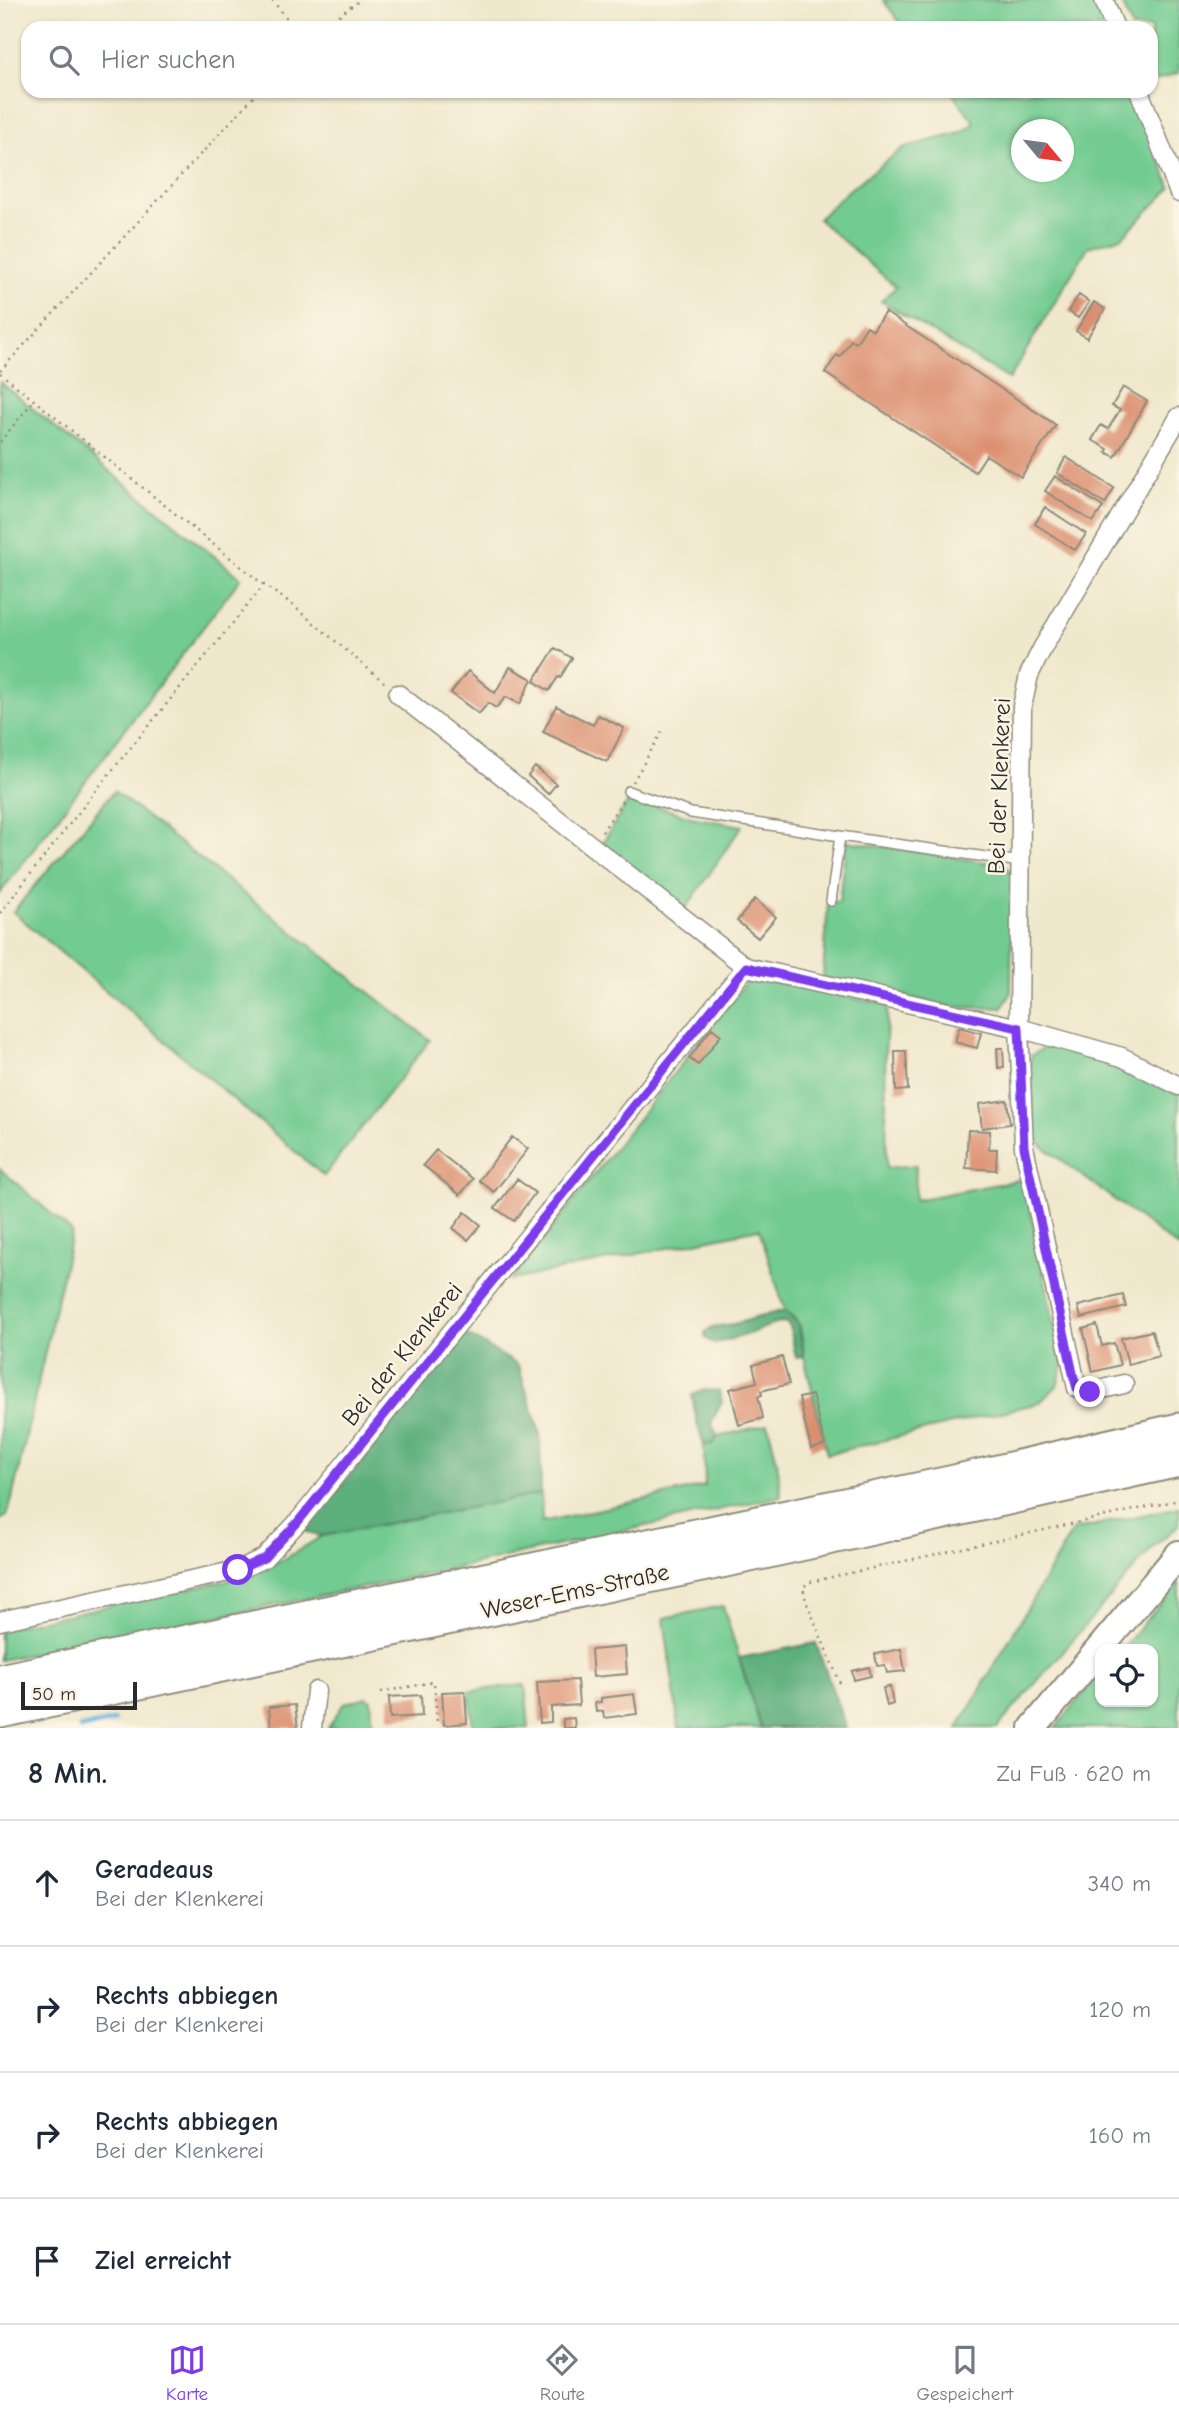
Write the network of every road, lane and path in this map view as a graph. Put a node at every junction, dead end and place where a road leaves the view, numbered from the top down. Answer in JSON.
{"nodes":[{"id":1,"x":272,"y":0,"type":"edge"},
{"id":2,"x":360,"y":0,"type":"edge"},
{"id":3,"x":1104,"y":0,"type":"edge"},
{"id":4,"x":289,"y":21,"type":"edge"},
{"id":5,"x":332,"y":21,"type":"edge"},
{"id":6,"x":1112,"y":21,"type":"edge"},
{"id":7,"x":254,"y":98,"type":"edge"},
{"id":8,"x":1142,"y":98,"type":"edge"},
{"id":9,"x":1179,"y":193,"type":"edge"},
{"id":10,"x":0,"y":372,"type":"edge"},
{"id":11,"x":34,"y":400,"type":"junction"},
{"id":12,"x":1179,"y":417,"type":"edge"},
{"id":13,"x":0,"y":442,"type":"edge"},
{"id":14,"x":264,"y":585,"type":"junction"},
{"id":15,"x":398,"y":694,"type":"joint"},
{"id":16,"x":628,"y":791,"type":"dead end"},
{"id":17,"x":841,"y":836,"type":"junction"},
{"id":18,"x":1021,"y":862,"type":"junction"},
{"id":19,"x":831,"y":901,"type":"dead end"},
{"id":20,"x":0,"y":913,"type":"edge"},
{"id":21,"x":746,"y":967,"type":"junction"},
{"id":22,"x":1019,"y":1028,"type":"junction"},
{"id":23,"x":1179,"y":1086,"type":"edge"},
{"id":24,"x":1124,"y":1384,"type":"dead end"},
{"id":25,"x":1179,"y":1430,"type":"edge"},
{"id":26,"x":1156,"y":1456,"type":"edge"},
{"id":27,"x":1179,"y":1500,"type":"edge"},
{"id":28,"x":1179,"y":1554,"type":"edge"},
{"id":29,"x":0,"y":1621,"type":"edge"},
{"id":30,"x":0,"y":1681,"type":"edge"},
{"id":31,"x":841,"y":1683,"type":"dead end"},
{"id":32,"x":316,"y":1691,"type":"dead end"},
{"id":33,"x":381,"y":1692,"type":"dead end"},
{"id":34,"x":0,"y":1711,"type":"edge"},
{"id":35,"x":438,"y":1722,"type":"dead end"},
{"id":36,"x":312,"y":1728,"type":"edge"},
{"id":37,"x":1033,"y":1728,"type":"edge"}],
"edges":[{"from":1,"to":4,"type":"path"},
{"from":2,"to":5,"type":"path"},
{"from":3,"to":6,"type":"street"},
{"from":7,"to":10,"type":"path"},
{"from":8,"to":9,"type":"street"},
{"from":10,"to":11,"type":"path"},
{"from":11,"to":13,"type":"path"},
{"from":11,"to":14,"type":"path"},
{"from":12,"to":18,"type":"street","name":"Bei der Klenkerei"},
{"from":14,"to":15,"type":"path"},
{"from":14,"to":20,"type":"path"},
{"from":15,"to":21,"type":"street"},
{"from":16,"to":17,"type":"lane"},
{"from":17,"to":18,"type":"lane"},
{"from":17,"to":19,"type":"lane"},
{"from":18,"to":22,"type":"street","name":"Bei der Klenkerei"},
{"from":21,"to":22,"type":"street"},
{"from":21,"to":29,"type":"street","name":"Bei der Klenkerei"},
{"from":22,"to":23,"type":"street"},
{"from":22,"to":24,"type":"street","name":"Bei der Klenkerei"},
{"from":25,"to":26,"type":"highway"},
{"from":26,"to":30,"type":"highway","name":"Weser-Ems-Straße"},
{"from":26,"to":34,"type":"highway","name":"Weser-Ems-Straße"},
{"from":27,"to":31,"type":"path"},
{"from":28,"to":37,"type":"street"},
{"from":32,"to":36,"type":"street"},
{"from":33,"to":35,"type":"path"}]}
